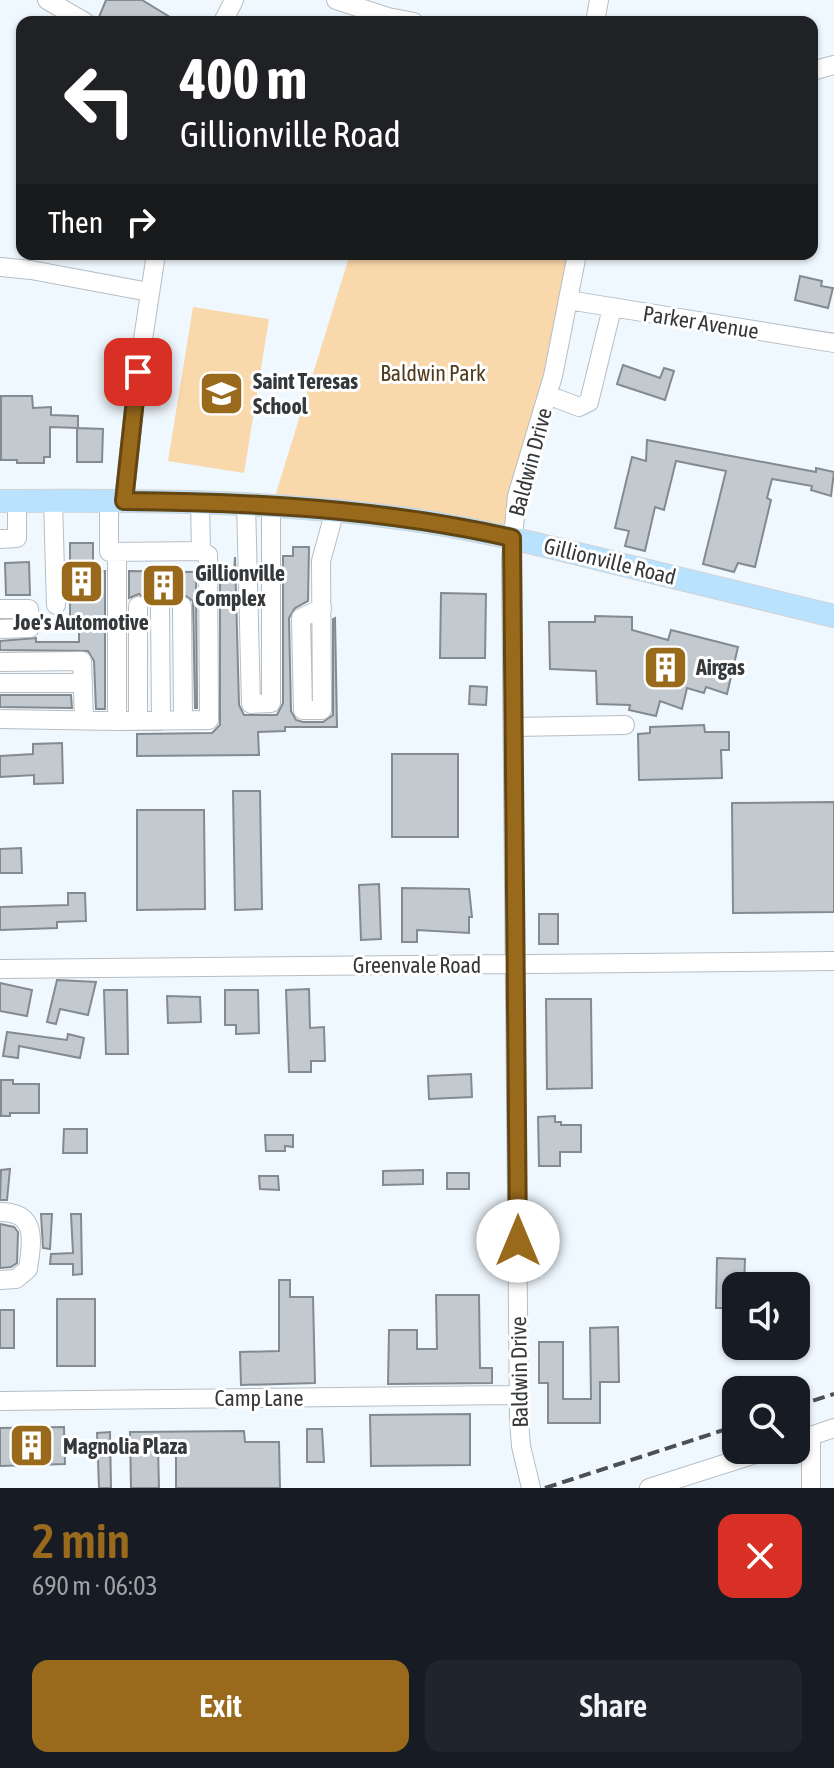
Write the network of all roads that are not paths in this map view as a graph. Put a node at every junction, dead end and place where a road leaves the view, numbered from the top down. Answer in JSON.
{"nodes":[{"id":1,"x":47,"y":0,"type":"edge"},
{"id":2,"x":336,"y":0,"type":"edge"},
{"id":3,"x":75,"y":16,"type":"edge"},
{"id":4,"x":385,"y":16,"type":"edge"},
{"id":5,"x":155,"y":260,"type":"edge"},
{"id":6,"x":576,"y":260,"type":"edge"},
{"id":7,"x":0,"y":267,"type":"edge"},
{"id":8,"x":149,"y":292,"type":"junction"},
{"id":9,"x":568,"y":300,"type":"junction"},
{"id":10,"x":612,"y":308,"type":"junction"},
{"id":11,"x":834,"y":343,"type":"edge"},
{"id":12,"x":548,"y":395,"type":"junction"},
{"id":13,"x":8,"y":501,"type":"edge"},
{"id":14,"x":53,"y":501,"type":"junction"},
{"id":15,"x":117,"y":501,"type":"junction"},
{"id":16,"x":200,"y":502,"type":"junction"},
{"id":17,"x":246,"y":503,"type":"junction"},
{"id":18,"x":271,"y":505,"type":"junction"},
{"id":19,"x":335,"y":510,"type":"junction"},
{"id":20,"x":512,"y":538,"type":"junction"},
{"id":21,"x":0,"y":539,"type":"edge"},
{"id":22,"x":249,"y":541,"type":"junction"},
{"id":23,"x":271,"y":542,"type":"junction"},
{"id":24,"x":201,"y":551,"type":"junction"},
{"id":25,"x":117,"y":552,"type":"junction"},
{"id":26,"x":56,"y":605,"type":"dead end"},
{"id":27,"x":117,"y":606,"type":"junction"},
{"id":28,"x":138,"y":606,"type":"junction"},
{"id":29,"x":160,"y":606,"type":"junction"},
{"id":30,"x":182,"y":606,"type":"junction"},
{"id":31,"x":208,"y":606,"type":"junction"},
{"id":32,"x":322,"y":608,"type":"junction"},
{"id":33,"x":0,"y":609,"type":"edge"},
{"id":34,"x":834,"y":616,"type":"edge"},
{"id":35,"x":0,"y":629,"type":"edge"},
{"id":36,"x":0,"y":662,"type":"edge"},
{"id":37,"x":0,"y":683,"type":"edge"},
{"id":38,"x":83,"y":683,"type":"junction"},
{"id":39,"x":0,"y":719,"type":"edge"},
{"id":40,"x":84,"y":719,"type":"junction"},
{"id":41,"x":183,"y":720,"type":"junction"},
{"id":42,"x":117,"y":721,"type":"junction"},
{"id":43,"x":138,"y":721,"type":"junction"},
{"id":44,"x":161,"y":721,"type":"junction"},
{"id":45,"x":625,"y":725,"type":"dead end"},
{"id":46,"x":514,"y":727,"type":"junction"},
{"id":47,"x":834,"y":961,"type":"edge"},
{"id":48,"x":516,"y":964,"type":"junction"},
{"id":49,"x":0,"y":969,"type":"edge"},
{"id":50,"x":0,"y":1212,"type":"edge"},
{"id":51,"x":0,"y":1280,"type":"edge"},
{"id":52,"x":519,"y":1395,"type":"junction"},
{"id":53,"x":0,"y":1401,"type":"edge"},
{"id":54,"x":834,"y":1428,"type":"edge"},
{"id":55,"x":810,"y":1436,"type":"edge"},
{"id":56,"x":734,"y":1464,"type":"edge"},
{"id":57,"x":807,"y":1464,"type":"edge"},
{"id":58,"x":690,"y":1482,"type":"edge"},
{"id":59,"x":531,"y":1488,"type":"edge"},
{"id":60,"x":649,"y":1488,"type":"edge"},
{"id":61,"x":811,"y":1488,"type":"edge"}],
"edges":[{"from":1,"to":3,"type":"street"},
{"from":2,"to":4,"type":"street"},
{"from":5,"to":8,"type":"street"},
{"from":6,"to":9,"type":"street","name":"Baldwin Drive"},
{"from":7,"to":8,"type":"street"},
{"from":8,"to":15,"type":"street"},
{"from":9,"to":10,"type":"street","name":"Parker Avenue"},
{"from":9,"to":12,"type":"street","name":"Baldwin Drive"},
{"from":10,"to":11,"type":"street","name":"Parker Avenue"},
{"from":10,"to":12,"type":"street"},
{"from":12,"to":20,"type":"street","name":"Baldwin Drive"},
{"from":13,"to":14,"type":"main road","name":"Gillionville Road"},
{"from":13,"to":21,"type":"street"},
{"from":14,"to":15,"type":"main road","name":"Gillionville Road"},
{"from":14,"to":26,"type":"street"},
{"from":15,"to":16,"type":"main road","name":"Gillionville Road"},
{"from":15,"to":25,"type":"street"},
{"from":16,"to":17,"type":"main road","name":"Gillionville Road"},
{"from":16,"to":24,"type":"street"},
{"from":17,"to":18,"type":"main road","name":"Gillionville Road"},
{"from":17,"to":22,"type":"street"},
{"from":18,"to":19,"type":"main road","name":"Gillionville Road"},
{"from":18,"to":23,"type":"street"},
{"from":19,"to":20,"type":"main road","name":"Gillionville Road"},
{"from":19,"to":32,"type":"street"},
{"from":20,"to":34,"type":"main road","name":"Gillionville Road"},
{"from":20,"to":46,"type":"street","name":"Baldwin Drive"},
{"from":22,"to":23,"type":"street"},
{"from":22,"to":23,"type":"street"},
{"from":24,"to":25,"type":"street"},
{"from":24,"to":31,"type":"street"},
{"from":25,"to":27,"type":"street"},
{"from":27,"to":28,"type":"street"},
{"from":27,"to":42,"type":"street"},
{"from":28,"to":29,"type":"street"},
{"from":28,"to":43,"type":"street"},
{"from":29,"to":30,"type":"street"},
{"from":29,"to":44,"type":"street"},
{"from":30,"to":31,"type":"street"},
{"from":30,"to":41,"type":"street"},
{"from":31,"to":41,"type":"street"},
{"from":32,"to":32,"type":"street"},
{"from":33,"to":35,"type":"street"},
{"from":36,"to":38,"type":"street"},
{"from":37,"to":38,"type":"street"},
{"from":38,"to":40,"type":"street"},
{"from":39,"to":40,"type":"street"},
{"from":40,"to":42,"type":"street"},
{"from":41,"to":44,"type":"street"},
{"from":42,"to":43,"type":"street"},
{"from":43,"to":44,"type":"street"},
{"from":45,"to":46,"type":"street"},
{"from":46,"to":48,"type":"street","name":"Baldwin Drive"},
{"from":47,"to":48,"type":"street","name":"Greenvale Road"},
{"from":48,"to":49,"type":"street","name":"Greenvale Road"},
{"from":48,"to":52,"type":"street","name":"Baldwin Drive"},
{"from":50,"to":51,"type":"street"},
{"from":52,"to":53,"type":"street","name":"Camp Lane"},
{"from":52,"to":59,"type":"street","name":"Baldwin Drive"},
{"from":54,"to":55,"type":"street"},
{"from":56,"to":58,"type":"street"},
{"from":57,"to":61,"type":"street"},
{"from":58,"to":60,"type":"street"}]}
